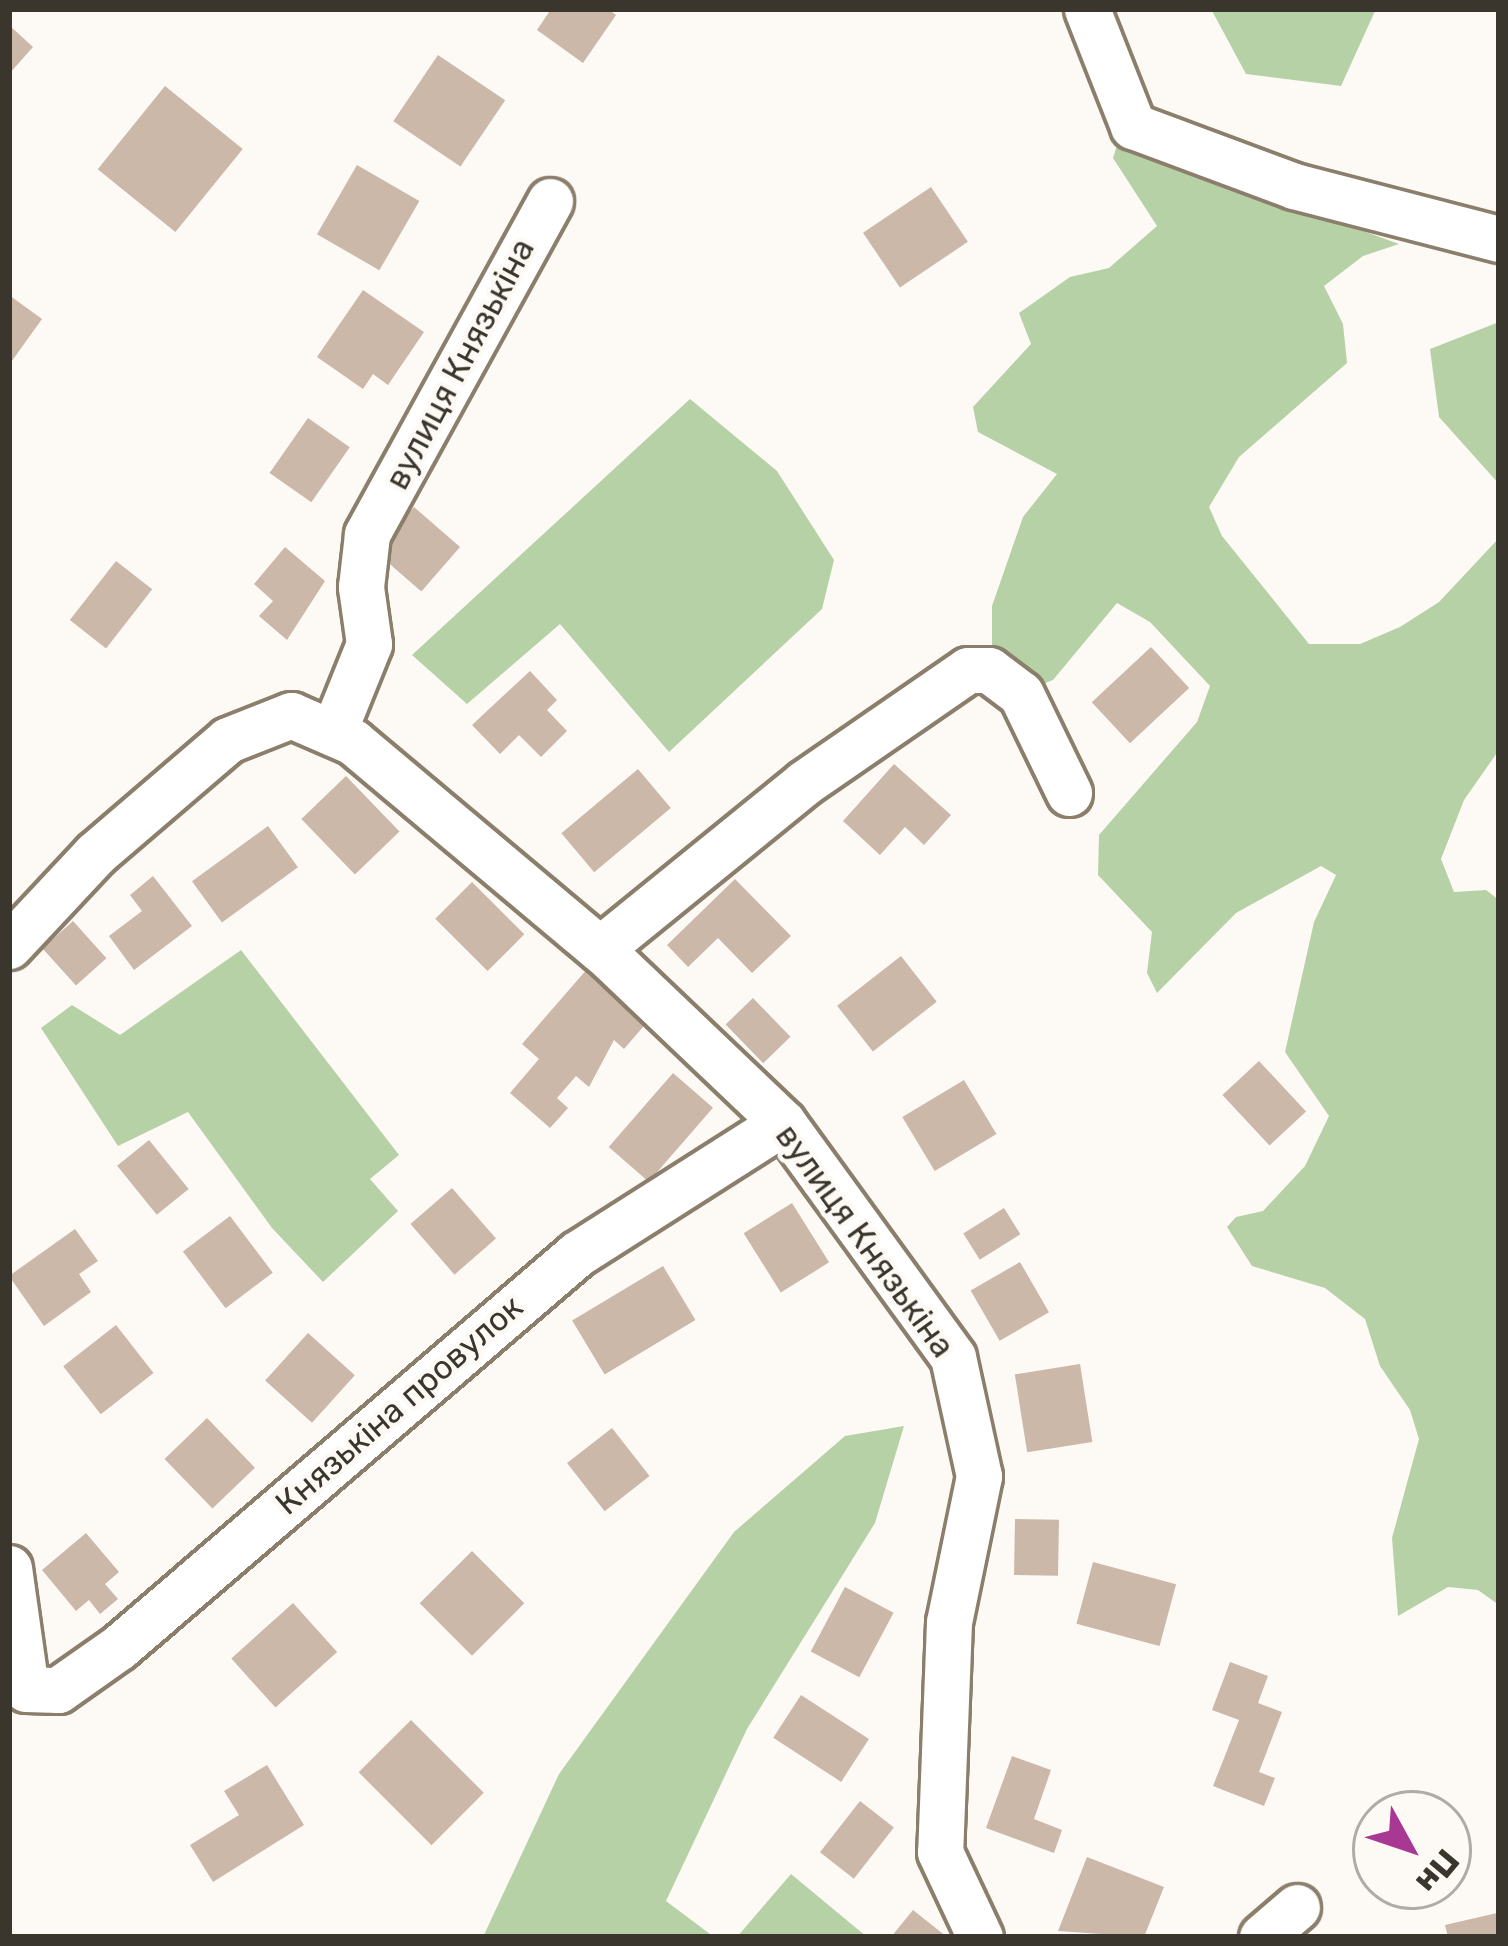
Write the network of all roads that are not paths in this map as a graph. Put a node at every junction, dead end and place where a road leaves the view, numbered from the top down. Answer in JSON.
{"nodes":[{"id":1,"x":1087,"y":9,"type":"edge"},
{"id":2,"x":550,"y":201,"type":"dead end"},
{"id":3,"x":1499,"y":239,"type":"edge"},
{"id":4,"x":333,"y":733,"type":"junction"},
{"id":5,"x":1069,"y":793,"type":"dead end"},
{"id":6,"x":9,"y":946,"type":"edge"},
{"id":7,"x":600,"y":949,"type":"junction"},
{"id":8,"x":783,"y":1123,"type":"junction"},
{"id":9,"x":9,"y":1568,"type":"edge"},
{"id":10,"x":18,"y":1696,"type":"edge"},
{"id":11,"x":1297,"y":1907,"type":"dead end"},
{"id":12,"x":980,"y":1937,"type":"edge"},
{"id":13,"x":1262,"y":1937,"type":"edge"}],
"edges":[{"from":1,"to":3,"type":"street"},
{"from":2,"to":4,"type":"street","name":"вулиця Князькіна"},
{"from":4,"to":6,"type":"street","name":"вулиця Князькіна"},
{"from":4,"to":7,"type":"street","name":"вулиця Князькіна"},
{"from":5,"to":7,"type":"street"},
{"from":7,"to":8,"type":"street","name":"вулиця Князькіна"},
{"from":8,"to":10,"type":"street","name":"Князькіна провулок"},
{"from":8,"to":12,"type":"street","name":"вулиця Князькіна"},
{"from":9,"to":10,"type":"street"},
{"from":11,"to":13,"type":"street"}]}
